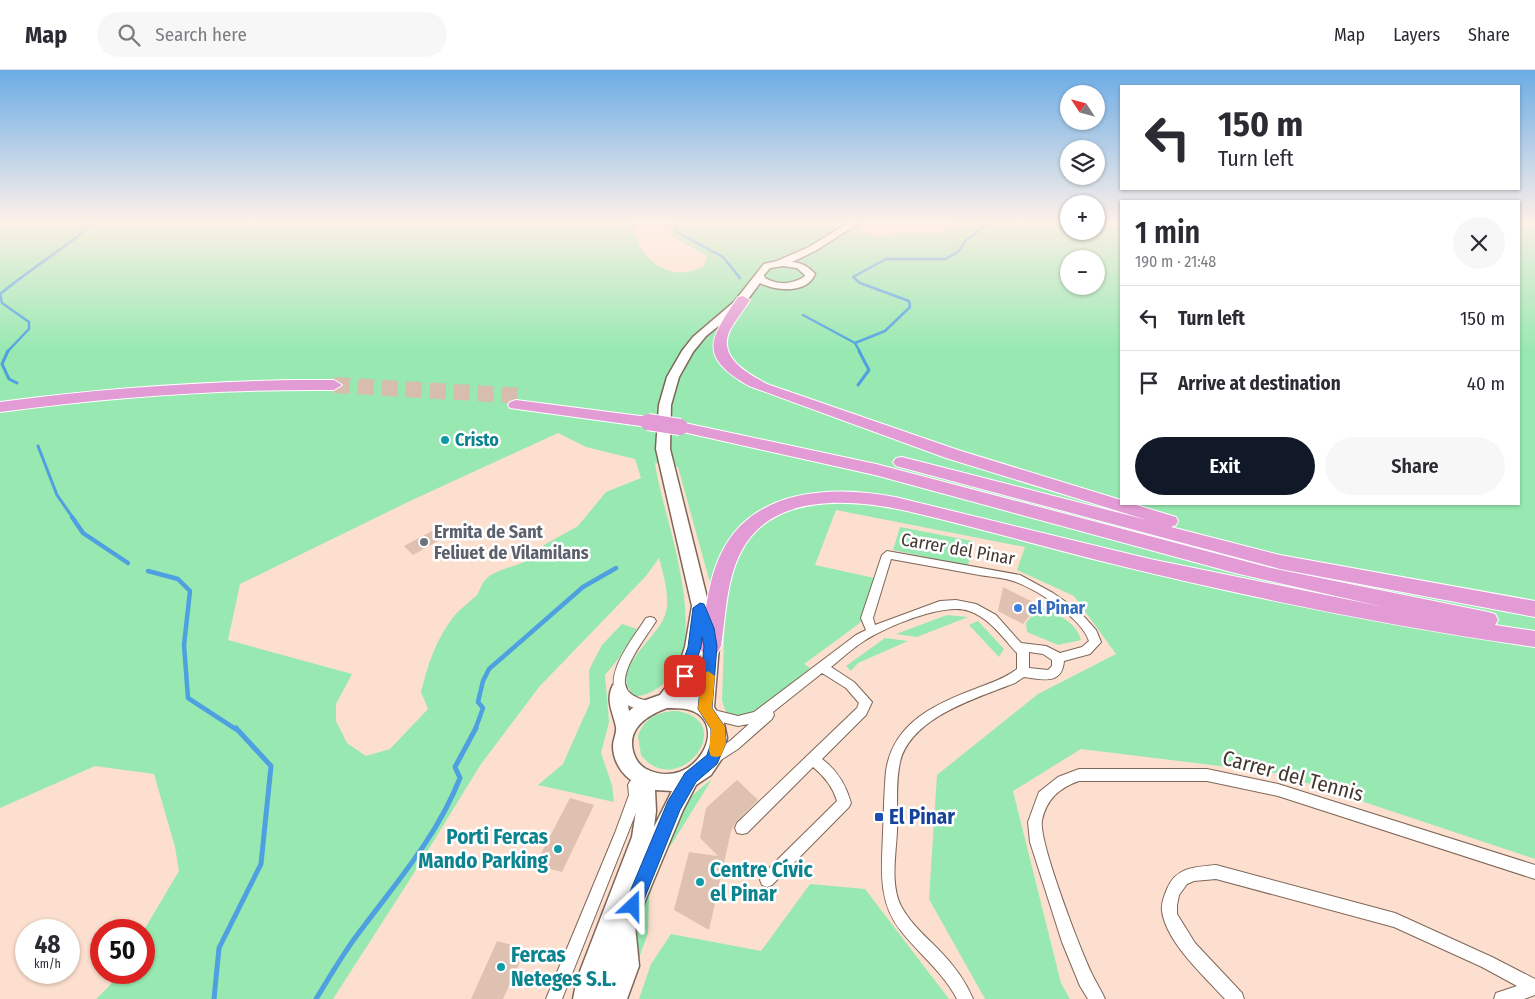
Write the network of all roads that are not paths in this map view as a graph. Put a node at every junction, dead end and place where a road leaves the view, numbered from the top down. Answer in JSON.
{"nodes":[{"id":1,"x":775,"y":264,"type":"edge"},
{"id":2,"x":795,"y":264,"type":"edge"},
{"id":3,"x":806,"y":264,"type":"edge"},
{"id":4,"x":807,"y":270,"type":"junction"},
{"id":5,"x":759,"y":277,"type":"junction"},
{"id":6,"x":779,"y":286,"type":"junction"},
{"id":7,"x":742,"y":300,"type":"junction"},
{"id":8,"x":521,"y":401,"type":"tunnel mouth"},
{"id":9,"x":0,"y":408,"type":"edge"},
{"id":10,"x":0,"y":417,"type":"edge"},
{"id":11,"x":680,"y":421,"type":"junction"},
{"id":12,"x":1352,"y":576,"type":"junction"},
{"id":13,"x":700,"y":608,"type":"junction"},
{"id":14,"x":1535,"y":609,"type":"edge"},
{"id":15,"x":650,"y":621,"type":"dead end"},
{"id":16,"x":1535,"y":627,"type":"edge"},
{"id":17,"x":872,"y":631,"type":"junction"},
{"id":18,"x":1535,"y":639,"type":"edge"},
{"id":19,"x":710,"y":646,"type":"junction"},
{"id":20,"x":1020,"y":647,"type":"junction"},
{"id":21,"x":1058,"y":658,"type":"junction"},
{"id":22,"x":822,"y":667,"type":"junction"},
{"id":23,"x":1022,"y":672,"type":"junction"},
{"id":24,"x":619,"y":690,"type":"junction"},
{"id":25,"x":784,"y":699,"type":"junction"},
{"id":26,"x":666,"y":700,"type":"junction"},
{"id":27,"x":648,"y":706,"type":"junction"},
{"id":28,"x":707,"y":711,"type":"junction"},
{"id":29,"x":625,"y":727,"type":"junction"},
{"id":30,"x":712,"y":759,"type":"junction"},
{"id":31,"x":813,"y":760,"type":"junction"},
{"id":32,"x":639,"y":774,"type":"junction"},
{"id":33,"x":690,"y":777,"type":"junction"},
{"id":34,"x":742,"y":828,"type":"dead end"},
{"id":35,"x":1535,"y":872,"type":"edge"},
{"id":36,"x":767,"y":880,"type":"dead end"},
{"id":37,"x":625,"y":923,"type":"junction"},
{"id":38,"x":1535,"y":987,"type":"edge"},
{"id":39,"x":554,"y":999,"type":"edge"},
{"id":40,"x":584,"y":999,"type":"edge"},
{"id":41,"x":591,"y":999,"type":"edge"},
{"id":42,"x":615,"y":999,"type":"edge"},
{"id":43,"x":965,"y":999,"type":"edge"},
{"id":44,"x":1097,"y":999,"type":"edge"},
{"id":45,"x":1236,"y":999,"type":"edge"},
{"id":46,"x":1502,"y":999,"type":"edge"}],
"edges":[{"from":1,"to":5,"type":"main road"},
{"from":2,"to":4,"type":"main road"},
{"from":3,"to":4,"type":"main road"},
{"from":4,"to":6,"type":"main road"},
{"from":5,"to":6,"type":"main road"},
{"from":5,"to":7,"type":"main road"},
{"from":6,"to":7,"type":"main road"},
{"from":7,"to":12,"type":"highway"},
{"from":7,"to":13,"type":"main road"},
{"from":8,"to":11,"type":"highway","bridge":true},
{"from":9,"to":10,"type":"highway"},
{"from":11,"to":12,"type":"highway"},
{"from":11,"to":16,"type":"highway"},
{"from":12,"to":14,"type":"highway"},
{"from":13,"to":19,"type":"main road"},
{"from":13,"to":26,"type":"main road"},
{"from":15,"to":24,"type":"street"},
{"from":17,"to":20,"type":"street"},
{"from":17,"to":21,"type":"street","name":"Carrer del Pinar"},
{"from":17,"to":22,"type":"street"},
{"from":18,"to":19,"type":"highway"},
{"from":19,"to":28,"type":"main road"},
{"from":20,"to":21,"type":"street"},
{"from":20,"to":23,"type":"street"},
{"from":21,"to":23,"type":"street"},
{"from":22,"to":25,"type":"street"},
{"from":22,"to":31,"type":"street"},
{"from":23,"to":43,"type":"street"},
{"from":24,"to":27,"type":"street"},
{"from":24,"to":29,"type":"main road"},
{"from":25,"to":28,"type":"street"},
{"from":25,"to":30,"type":"street"},
{"from":26,"to":27,"type":"main road"},
{"from":26,"to":28,"type":"main road"},
{"from":27,"to":29,"type":"main road"},
{"from":28,"to":30,"type":"main road"},
{"from":29,"to":32,"type":"main road"},
{"from":30,"to":33,"type":"main road"},
{"from":31,"to":34,"type":"street"},
{"from":31,"to":36,"type":"street"},
{"from":32,"to":33,"type":"main road"},
{"from":32,"to":39,"type":"street"},
{"from":32,"to":40,"type":"main road"},
{"from":33,"to":37,"type":"main road"},
{"from":35,"to":44,"type":"street","name":"Carrer del Tennis"},
{"from":37,"to":41,"type":"main road"},
{"from":37,"to":42,"type":"main road"},
{"from":38,"to":45,"type":"street"},
{"from":38,"to":46,"type":"street"}]}
